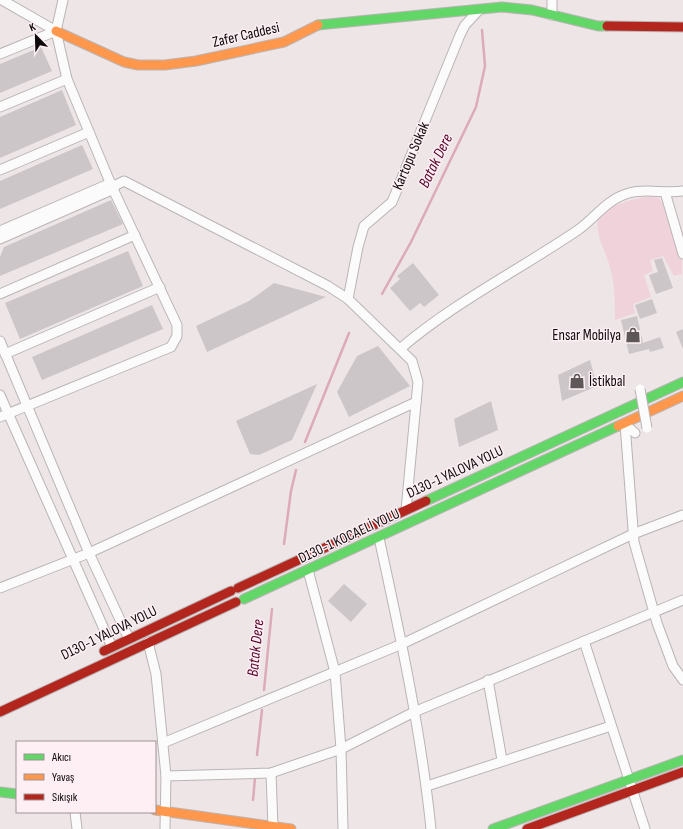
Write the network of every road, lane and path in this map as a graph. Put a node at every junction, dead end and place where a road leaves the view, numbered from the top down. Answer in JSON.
{"nodes":[{"id":1,"x":2,"y":0,"type":"edge"},
{"id":2,"x":63,"y":0,"type":"edge"},
{"id":3,"x":552,"y":0,"type":"edge"},
{"id":4,"x":479,"y":10,"type":"junction"},
{"id":5,"x":552,"y":15,"type":"junction"},
{"id":6,"x":683,"y":27,"type":"edge"},
{"id":7,"x":56,"y":31,"type":"junction"},
{"id":8,"x":0,"y":54,"type":"edge"},
{"id":9,"x":67,"y":79,"type":"junction"},
{"id":10,"x":0,"y":107,"type":"edge"},
{"id":11,"x":89,"y":132,"type":"junction"},
{"id":12,"x":0,"y":170,"type":"edge"},
{"id":13,"x":112,"y":186,"type":"junction"},
{"id":14,"x":683,"y":191,"type":"edge"},
{"id":15,"x":665,"y":192,"type":"junction"},
{"id":16,"x":0,"y":231,"type":"edge"},
{"id":17,"x":135,"y":235,"type":"junction"},
{"id":18,"x":0,"y":239,"type":"edge"},
{"id":19,"x":683,"y":254,"type":"edge"},
{"id":20,"x":160,"y":287,"type":"junction"},
{"id":21,"x":0,"y":294,"type":"edge"},
{"id":22,"x":348,"y":298,"type":"junction"},
{"id":23,"x":0,"y":341,"type":"edge"},
{"id":24,"x":401,"y":348,"type":"junction"},
{"id":25,"x":5,"y":354,"type":"junction"},
{"id":26,"x":683,"y":382,"type":"edge"},
{"id":27,"x":640,"y":389,"type":"dead end"},
{"id":28,"x":0,"y":395,"type":"edge"},
{"id":29,"x":683,"y":396,"type":"edge"},
{"id":30,"x":416,"y":402,"type":"junction"},
{"id":31,"x":27,"y":406,"type":"junction"},
{"id":32,"x":4,"y":416,"type":"edge"},
{"id":33,"x":625,"y":424,"type":"junction"},
{"id":34,"x":647,"y":428,"type":"dead end"},
{"id":35,"x":635,"y":433,"type":"dead end"},
{"id":36,"x":406,"y":510,"type":"junction"},
{"id":37,"x":683,"y":515,"type":"edge"},
{"id":38,"x":633,"y":534,"type":"junction"},
{"id":39,"x":379,"y":538,"type":"junction"},
{"id":40,"x":89,"y":552,"type":"junction"},
{"id":41,"x":72,"y":560,"type":"junction"},
{"id":42,"x":308,"y":570,"type":"junction"},
{"id":43,"x":0,"y":588,"type":"edge"},
{"id":44,"x":683,"y":600,"type":"edge"},
{"id":45,"x":656,"y":613,"type":"junction"},
{"id":46,"x":129,"y":639,"type":"junction"},
{"id":47,"x":584,"y":641,"type":"junction"},
{"id":48,"x":148,"y":642,"type":"junction"},
{"id":49,"x":402,"y":644,"type":"junction"},
{"id":50,"x":112,"y":647,"type":"junction"},
{"id":51,"x":93,"y":657,"type":"dead end"},
{"id":52,"x":336,"y":672,"type":"junction"},
{"id":53,"x":488,"y":680,"type":"junction"},
{"id":54,"x":683,"y":680,"type":"edge"},
{"id":55,"x":0,"y":712,"type":"edge"},
{"id":56,"x":414,"y":712,"type":"junction"},
{"id":57,"x":611,"y":726,"type":"junction"},
{"id":58,"x":163,"y":743,"type":"junction"},
{"id":59,"x":341,"y":749,"type":"junction"},
{"id":60,"x":502,"y":760,"type":"junction"},
{"id":61,"x":683,"y":760,"type":"edge"},
{"id":62,"x":683,"y":772,"type":"edge"},
{"id":63,"x":271,"y":773,"type":"junction"},
{"id":64,"x":166,"y":776,"type":"junction"},
{"id":65,"x":629,"y":780,"type":"junction"},
{"id":66,"x":427,"y":786,"type":"junction"},
{"id":67,"x":633,"y":791,"type":"junction"},
{"id":68,"x":0,"y":792,"type":"edge"},
{"id":69,"x":16,"y":794,"type":"edge"},
{"id":70,"x":160,"y":810,"type":"edge"},
{"id":71,"x":75,"y":813,"type":"edge"},
{"id":72,"x":273,"y":827,"type":"junction"},
{"id":73,"x":77,"y":829,"type":"edge"},
{"id":74,"x":165,"y":829,"type":"edge"},
{"id":75,"x":291,"y":829,"type":"edge"},
{"id":76,"x":343,"y":829,"type":"edge"},
{"id":77,"x":431,"y":829,"type":"edge"},
{"id":78,"x":493,"y":829,"type":"edge"},
{"id":79,"x":527,"y":829,"type":"edge"},
{"id":80,"x":645,"y":829,"type":"edge"}],
"edges":[{"from":1,"to":7,"type":"street"},
{"from":2,"to":7,"type":"street"},
{"from":3,"to":5,"type":"street"},
{"from":4,"to":5,"type":"main road","name":"Zafer Caddesi"},
{"from":4,"to":7,"type":"main road","name":"Zafer Caddesi"},
{"from":4,"to":22,"type":"street","name":"Kartopu Sokak"},
{"from":5,"to":6,"type":"main road","name":"Zafer Caddesi"},
{"from":7,"to":8,"type":"street"},
{"from":7,"to":9,"type":"street"},
{"from":9,"to":10,"type":"street"},
{"from":9,"to":11,"type":"street"},
{"from":11,"to":12,"type":"street"},
{"from":11,"to":13,"type":"street"},
{"from":13,"to":16,"type":"street"},
{"from":13,"to":17,"type":"street"},
{"from":13,"to":18,"type":"street"},
{"from":13,"to":22,"type":"street"},
{"from":14,"to":15,"type":"street"},
{"from":15,"to":19,"type":"street"},
{"from":15,"to":24,"type":"street"},
{"from":17,"to":20,"type":"street"},
{"from":17,"to":21,"type":"street"},
{"from":20,"to":25,"type":"street"},
{"from":20,"to":31,"type":"street"},
{"from":22,"to":24,"type":"street"},
{"from":23,"to":25,"type":"street"},
{"from":24,"to":30,"type":"street"},
{"from":25,"to":31,"type":"street"},
{"from":26,"to":36,"type":"main road","name":"D130-1 YALOVA YOLU"},
{"from":27,"to":34,"type":"street","bridge":true},
{"from":28,"to":32,"type":"street"},
{"from":29,"to":33,"type":"main road","name":"D130-1 KOCAELİ YOLU"},
{"from":30,"to":36,"type":"street"},
{"from":30,"to":40,"type":"street"},
{"from":31,"to":32,"type":"street"},
{"from":31,"to":40,"type":"street"},
{"from":32,"to":41,"type":"street"},
{"from":33,"to":35,"type":"street"},
{"from":33,"to":38,"type":"street"},
{"from":33,"to":39,"type":"main road","name":"D130-1 KOCAELİ YOLU"},
{"from":36,"to":46,"type":"main road","name":"D130-1 YALOVA YOLU"},
{"from":37,"to":38,"type":"street"},
{"from":38,"to":45,"type":"street"},
{"from":38,"to":49,"type":"street"},
{"from":39,"to":42,"type":"main road","name":"D130-1 KOCAELİ YOLU"},
{"from":39,"to":49,"type":"street"},
{"from":40,"to":41,"type":"street"},
{"from":40,"to":46,"type":"street"},
{"from":41,"to":43,"type":"street"},
{"from":41,"to":50,"type":"street"},
{"from":42,"to":48,"type":"main road","name":"D130-1 KOCAELİ YOLU"},
{"from":42,"to":52,"type":"street"},
{"from":44,"to":45,"type":"street"},
{"from":45,"to":47,"type":"street"},
{"from":45,"to":54,"type":"street"},
{"from":46,"to":50,"type":"main road","name":"D130-1 YALOVA YOLU"},
{"from":47,"to":53,"type":"street"},
{"from":47,"to":57,"type":"street"},
{"from":48,"to":55,"type":"main road","name":"D130-1 KOCAELİ YOLU"},
{"from":48,"to":58,"type":"street"},
{"from":49,"to":52,"type":"street"},
{"from":49,"to":56,"type":"street"},
{"from":50,"to":51,"type":"main road","name":"D130-1 YALOVA YOLU"},
{"from":52,"to":58,"type":"street"},
{"from":52,"to":59,"type":"street"},
{"from":53,"to":56,"type":"street"},
{"from":53,"to":60,"type":"street"},
{"from":56,"to":59,"type":"street"},
{"from":56,"to":66,"type":"street"},
{"from":57,"to":60,"type":"street"},
{"from":57,"to":65,"type":"street"},
{"from":58,"to":64,"type":"street"},
{"from":59,"to":63,"type":"street"},
{"from":59,"to":76,"type":"street"},
{"from":60,"to":66,"type":"street"},
{"from":61,"to":65,"type":"main road"},
{"from":62,"to":67,"type":"main road"},
{"from":63,"to":64,"type":"street"},
{"from":63,"to":72,"type":"street"},
{"from":64,"to":70,"type":"street"},
{"from":65,"to":67,"type":"street"},
{"from":65,"to":78,"type":"main road"},
{"from":66,"to":77,"type":"street"},
{"from":67,"to":79,"type":"main road"},
{"from":67,"to":80,"type":"street"},
{"from":68,"to":69,"type":"main road"},
{"from":70,"to":72,"type":"main road"},
{"from":70,"to":74,"type":"street"},
{"from":71,"to":73,"type":"street"},
{"from":72,"to":75,"type":"main road"}]}
